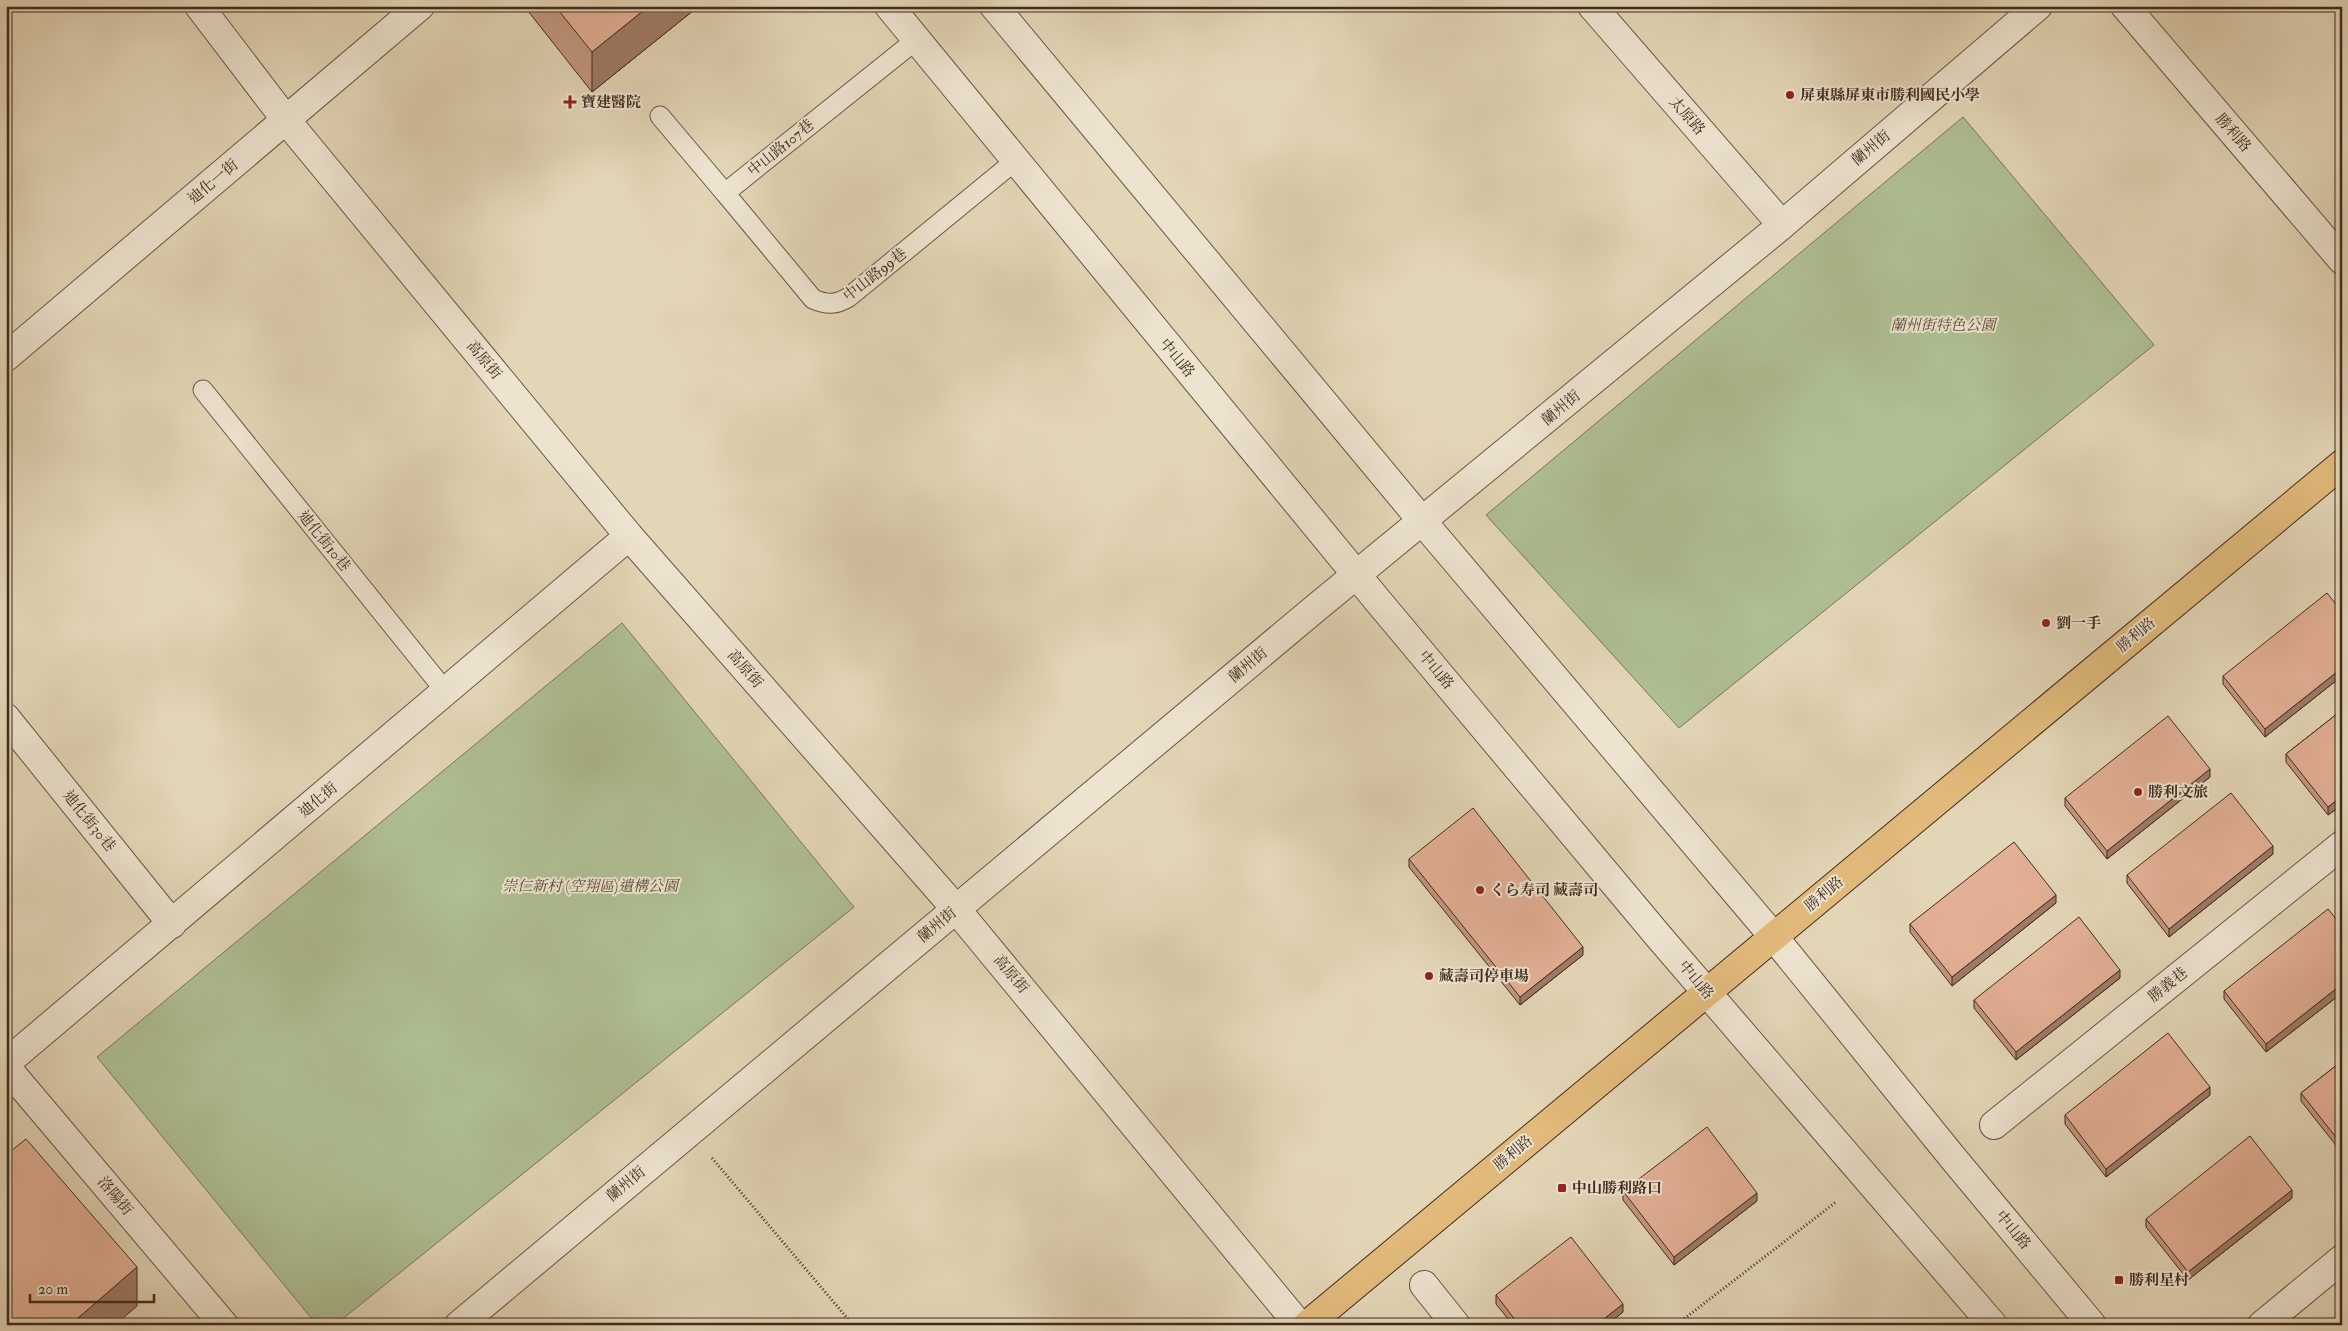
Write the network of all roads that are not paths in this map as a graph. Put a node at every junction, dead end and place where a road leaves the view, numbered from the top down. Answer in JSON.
{"nodes":[{"id":1,"x":199,"y":6,"type":"edge"},
{"id":2,"x":420,"y":6,"type":"edge"},
{"id":3,"x":889,"y":6,"type":"edge"},
{"id":4,"x":994,"y":6,"type":"edge"},
{"id":5,"x":1592,"y":6,"type":"edge"},
{"id":6,"x":2038,"y":6,"type":"edge"},
{"id":7,"x":2125,"y":6,"type":"edge"},
{"id":8,"x":916,"y":40,"type":"junction"},
{"id":9,"x":660,"y":116,"type":"dead end"},
{"id":10,"x":286,"y":120,"type":"junction"},
{"id":11,"x":1015,"y":161,"type":"junction"},
{"id":12,"x":725,"y":193,"type":"junction"},
{"id":13,"x":1782,"y":225,"type":"junction"},
{"id":14,"x":2342,"y":260,"type":"edge"},
{"id":15,"x":6,"y":357,"type":"edge"},
{"id":16,"x":203,"y":390,"type":"dead end"},
{"id":17,"x":2342,"y":464,"type":"edge"},
{"id":18,"x":1423,"y":522,"type":"junction"},
{"id":19,"x":629,"y":536,"type":"junction"},
{"id":20,"x":1357,"y":575,"type":"junction"},
{"id":21,"x":446,"y":692,"type":"junction"},
{"id":22,"x":6,"y":718,"type":"edge"},
{"id":23,"x":2342,"y":845,"type":"edge"},
{"id":24,"x":956,"y":908,"type":"junction"},
{"id":25,"x":172,"y":924,"type":"junction"},
{"id":26,"x":1773,"y":936,"type":"junction"},
{"id":27,"x":1705,"y":992,"type":"junction"},
{"id":28,"x":6,"y":1065,"type":"edge"},
{"id":29,"x":1994,"y":1125,"type":"dead end"},
{"id":30,"x":2342,"y":1259,"type":"edge"},
{"id":31,"x":1424,"y":1284,"type":"dead end"},
{"id":32,"x":224,"y":1325,"type":"edge"},
{"id":33,"x":458,"y":1325,"type":"edge"},
{"id":34,"x":1300,"y":1325,"type":"edge"},
{"id":35,"x":1307,"y":1325,"type":"edge"},
{"id":36,"x":1456,"y":1325,"type":"edge"},
{"id":37,"x":1993,"y":1325,"type":"edge"},
{"id":38,"x":2092,"y":1325,"type":"edge"},
{"id":39,"x":2262,"y":1325,"type":"edge"}],
"edges":[{"from":1,"to":10,"type":"street","name":"高原街"},
{"from":2,"to":10,"type":"street","name":"迪化一街"},
{"from":3,"to":8,"type":"street","name":"中山路"},
{"from":4,"to":18,"type":"street","name":"中山路"},
{"from":5,"to":13,"type":"street","name":"太原路"},
{"from":6,"to":13,"type":"street","name":"蘭州街"},
{"from":7,"to":14,"type":"street","name":"勝利路"},
{"from":8,"to":11,"type":"street","name":"中山路"},
{"from":8,"to":12,"type":"lane","name":"中山路107巷"},
{"from":9,"to":12,"type":"lane"},
{"from":10,"to":15,"type":"street","name":"迪化一街"},
{"from":10,"to":19,"type":"street","name":"高原街"},
{"from":11,"to":12,"type":"lane","name":"中山路99巷"},
{"from":11,"to":20,"type":"street","name":"中山路"},
{"from":13,"to":18,"type":"street","name":"蘭州街"},
{"from":16,"to":21,"type":"lane","name":"迪化街10巷"},
{"from":17,"to":26,"type":"main road","name":"勝利路"},
{"from":18,"to":20,"type":"street","name":"蘭州街"},
{"from":18,"to":26,"type":"street","name":"中山路"},
{"from":19,"to":21,"type":"street","name":"迪化街"},
{"from":19,"to":24,"type":"street","name":"高原街"},
{"from":20,"to":24,"type":"street","name":"蘭州街"},
{"from":20,"to":27,"type":"street","name":"中山路"},
{"from":21,"to":25,"type":"street","name":"迪化街"},
{"from":22,"to":25,"type":"street","name":"迪化街30巷"},
{"from":23,"to":29,"type":"street","name":"勝義巷"},
{"from":24,"to":33,"type":"street","name":"蘭州街"},
{"from":24,"to":34,"type":"street","name":"高原街"},
{"from":25,"to":28,"type":"street","name":"迪化街"},
{"from":26,"to":27,"type":"main road","name":"勝利路"},
{"from":26,"to":38,"type":"street","name":"中山路"},
{"from":27,"to":35,"type":"main road","name":"勝利路"},
{"from":27,"to":37,"type":"street","name":"中山路"},
{"from":28,"to":32,"type":"street","name":"洛陽街"},
{"from":30,"to":39,"type":"street"},
{"from":31,"to":36,"type":"street"}]}
